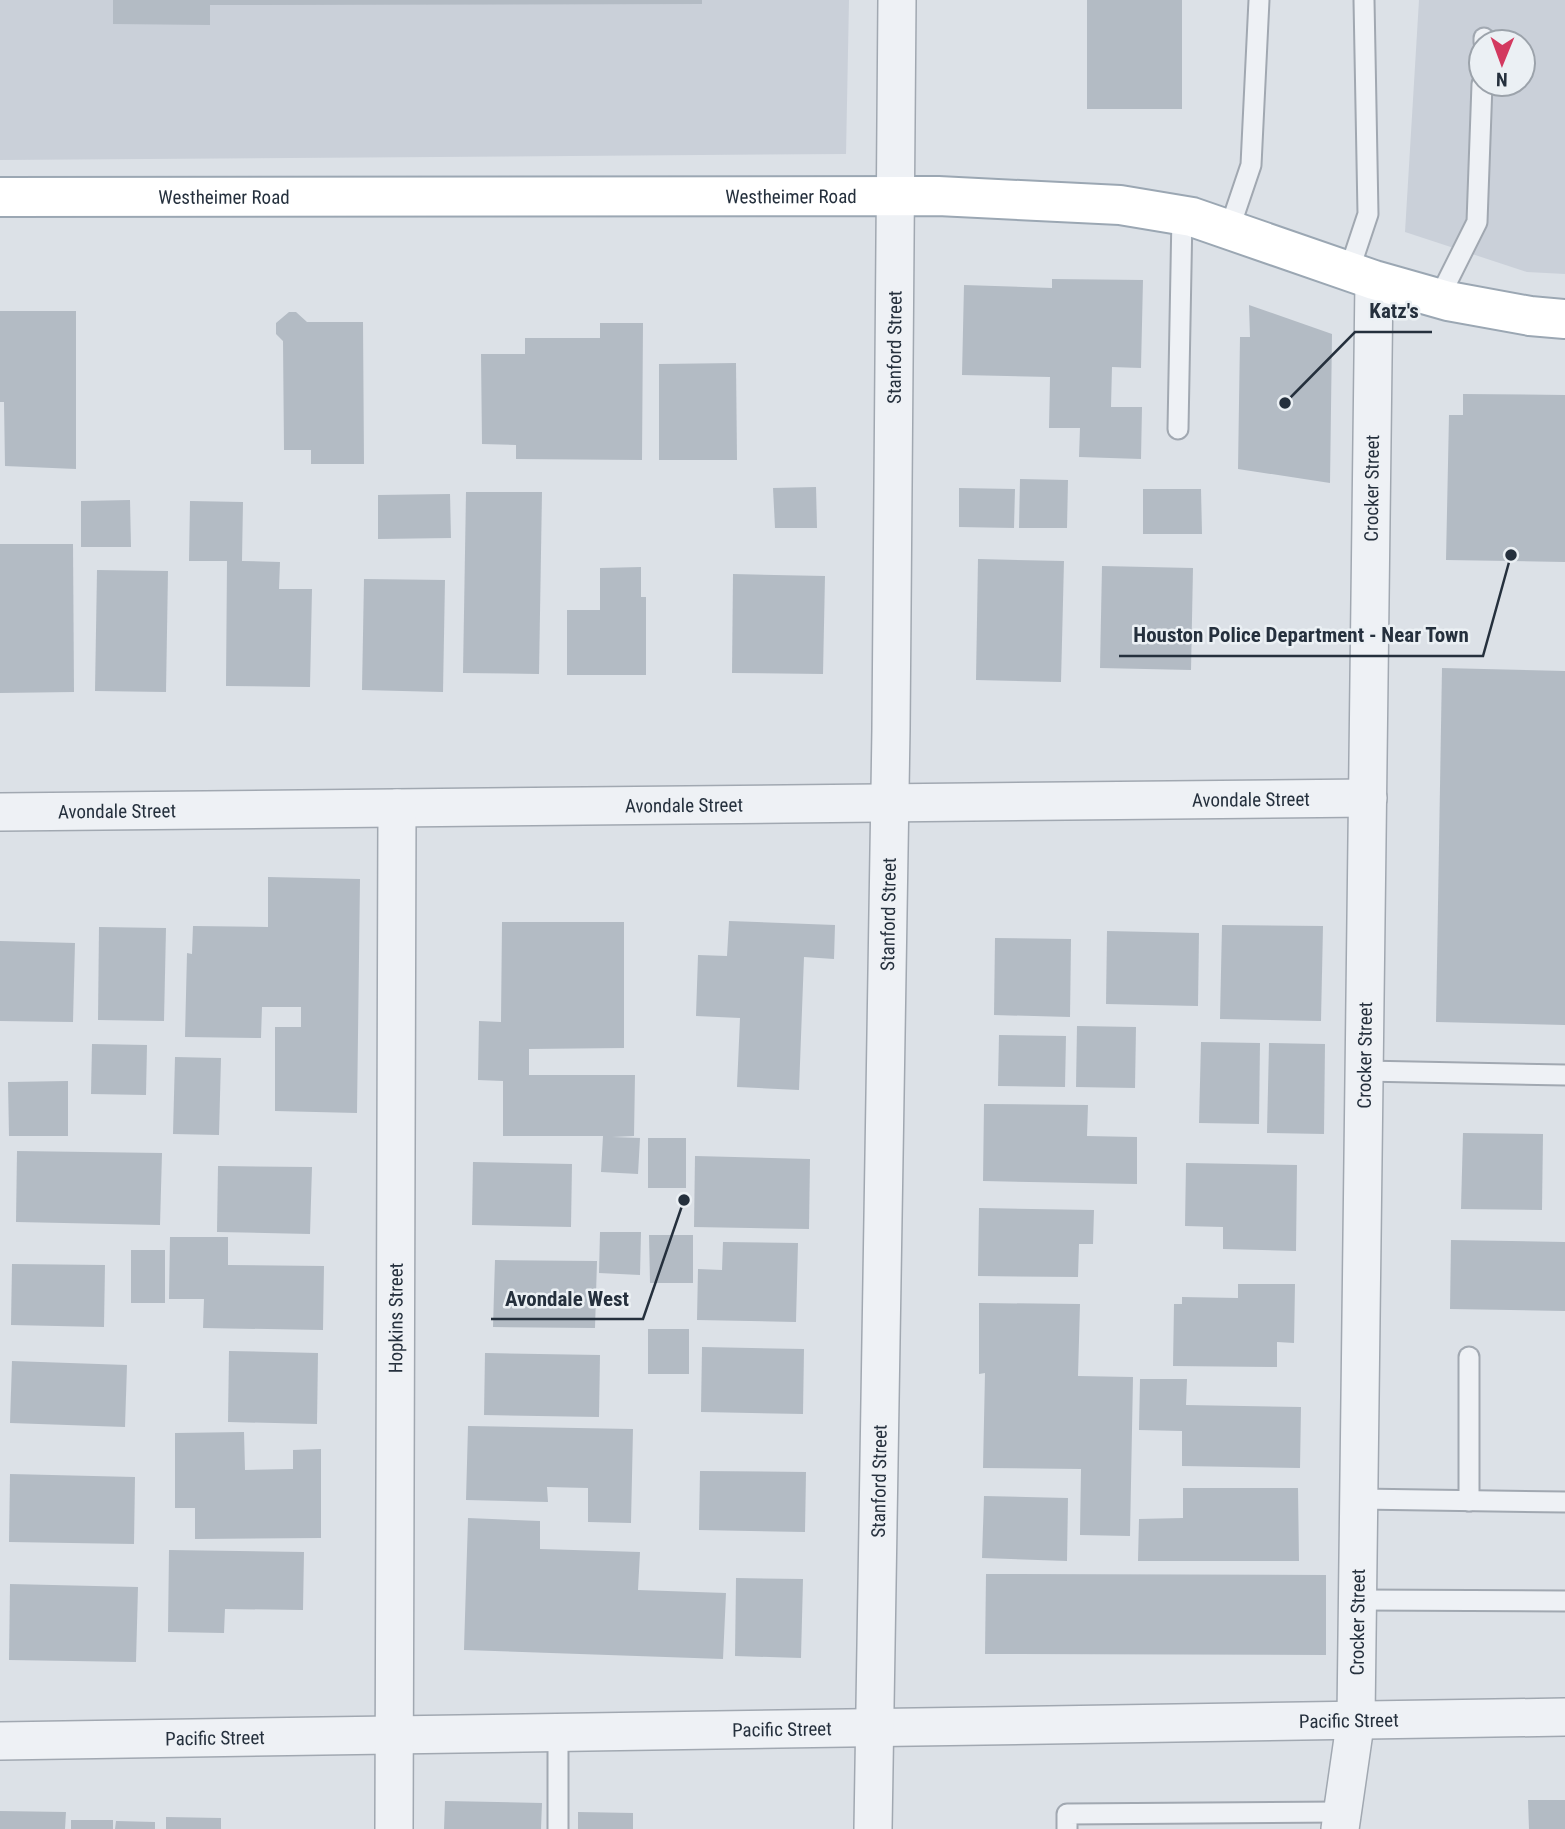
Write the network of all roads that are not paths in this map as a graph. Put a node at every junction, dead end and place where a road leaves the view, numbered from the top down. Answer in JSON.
{"nodes":[{"id":1,"x":897,"y":0,"type":"edge"},
{"id":2,"x":1259,"y":0,"type":"edge"},
{"id":3,"x":1364,"y":0,"type":"edge"},
{"id":4,"x":1481,"y":98,"type":"edge"},
{"id":5,"x":896,"y":196,"type":"junction"},
{"id":6,"x":0,"y":197,"type":"edge"},
{"id":7,"x":1182,"y":215,"type":"junction"},
{"id":8,"x":1229,"y":230,"type":"junction"},
{"id":9,"x":1362,"y":276,"type":"junction"},
{"id":10,"x":1439,"y":298,"type":"junction"},
{"id":11,"x":1565,"y":319,"type":"edge"},
{"id":12,"x":1178,"y":429,"type":"dead end"},
{"id":13,"x":1368,"y":799,"type":"junction"},
{"id":14,"x":890,"y":803,"type":"junction"},
{"id":15,"x":397,"y":808,"type":"junction"},
{"id":16,"x":0,"y":812,"type":"edge"},
{"id":17,"x":1364,"y":1071,"type":"junction"},
{"id":18,"x":1565,"y":1076,"type":"edge"},
{"id":19,"x":1469,"y":1357,"type":"dead end"},
{"id":20,"x":1359,"y":1499,"type":"junction"},
{"id":21,"x":1469,"y":1501,"type":"junction"},
{"id":22,"x":1565,"y":1502,"type":"edge"},
{"id":23,"x":1358,"y":1600,"type":"junction"},
{"id":24,"x":1565,"y":1601,"type":"edge"},
{"id":25,"x":1565,"y":1717,"type":"edge"},
{"id":26,"x":1356,"y":1718,"type":"junction"},
{"id":27,"x":874,"y":1729,"type":"junction"},
{"id":28,"x":558,"y":1732,"type":"junction"},
{"id":29,"x":394,"y":1736,"type":"junction"},
{"id":30,"x":0,"y":1741,"type":"edge"},
{"id":31,"x":1340,"y":1821,"type":"edge"},
{"id":32,"x":394,"y":1829,"type":"edge"},
{"id":33,"x":558,"y":1829,"type":"edge"},
{"id":34,"x":873,"y":1829,"type":"edge"},
{"id":35,"x":1067,"y":1829,"type":"edge"}],
"edges":[{"from":1,"to":5,"type":"street","name":"Stanford Street"},
{"from":2,"to":8,"type":"lane"},
{"from":3,"to":9,"type":"lane"},
{"from":4,"to":10,"type":"lane"},
{"from":5,"to":6,"type":"main road","name":"Westheimer Road"},
{"from":5,"to":7,"type":"main road","name":"Westheimer Road"},
{"from":5,"to":14,"type":"street","name":"Stanford Street"},
{"from":7,"to":8,"type":"main road","name":"Westheimer Road"},
{"from":7,"to":12,"type":"lane"},
{"from":8,"to":9,"type":"main road","name":"Westheimer Road"},
{"from":9,"to":10,"type":"main road","name":"Westheimer Road"},
{"from":9,"to":13,"type":"street","name":"Crocker Street"},
{"from":10,"to":11,"type":"main road","name":"Westheimer Road"},
{"from":13,"to":14,"type":"street","name":"Avondale Street"},
{"from":13,"to":17,"type":"street","name":"Crocker Street"},
{"from":14,"to":15,"type":"street","name":"Avondale Street"},
{"from":14,"to":27,"type":"street","name":"Stanford Street"},
{"from":15,"to":16,"type":"street","name":"Avondale Street"},
{"from":15,"to":29,"type":"street","name":"Hopkins Street"},
{"from":17,"to":18,"type":"lane"},
{"from":17,"to":20,"type":"street","name":"Crocker Street"},
{"from":19,"to":21,"type":"lane"},
{"from":20,"to":21,"type":"lane"},
{"from":20,"to":23,"type":"street","name":"Crocker Street"},
{"from":21,"to":22,"type":"lane"},
{"from":23,"to":24,"type":"lane"},
{"from":23,"to":26,"type":"street","name":"Crocker Street"},
{"from":25,"to":26,"type":"street","name":"Pacific Street"},
{"from":26,"to":27,"type":"street","name":"Pacific Street"},
{"from":26,"to":31,"type":"street","name":"Crocker Street"},
{"from":27,"to":28,"type":"street","name":"Pacific Street"},
{"from":27,"to":34,"type":"street","name":"Stanford Street"},
{"from":28,"to":29,"type":"street","name":"Pacific Street"},
{"from":28,"to":33,"type":"lane"},
{"from":29,"to":30,"type":"street","name":"Pacific Street"},
{"from":29,"to":32,"type":"street","name":"Hopkins Street"},
{"from":31,"to":35,"type":"lane"}]}
